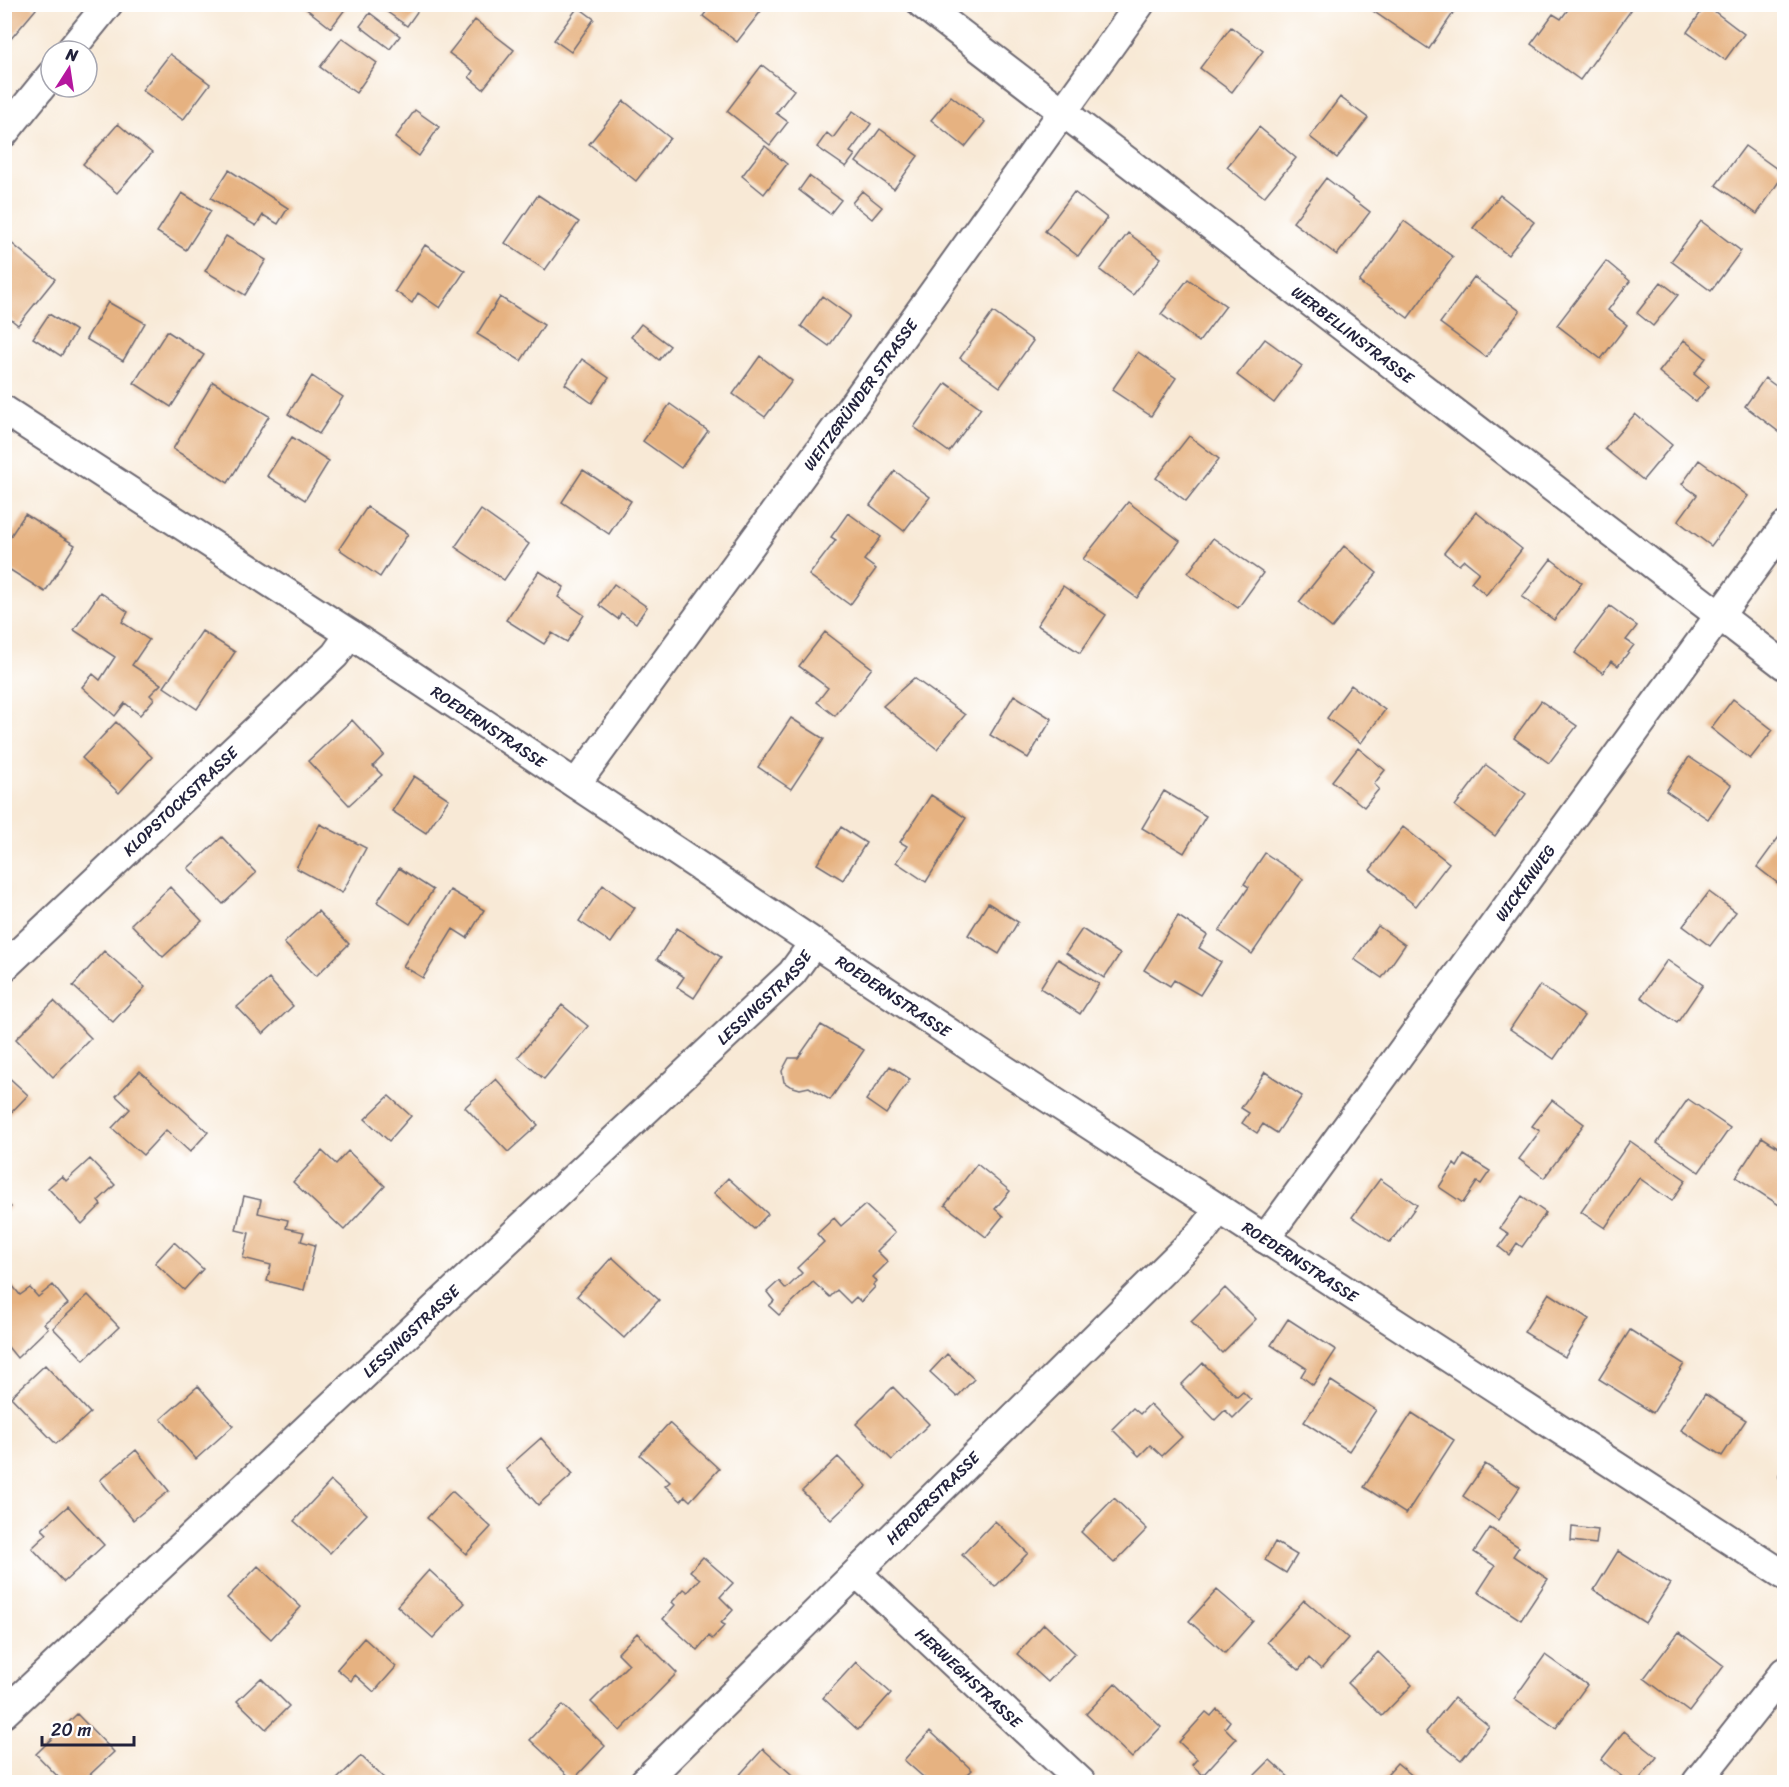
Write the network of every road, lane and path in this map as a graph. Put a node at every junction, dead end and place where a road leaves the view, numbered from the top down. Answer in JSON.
{"nodes":[{"id":1,"x":108,"y":4,"type":"edge"},
{"id":2,"x":922,"y":4,"type":"edge"},
{"id":3,"x":1140,"y":4,"type":"edge"},
{"id":4,"x":80,"y":39,"type":"edge"},
{"id":5,"x":39,"y":90,"type":"edge"},
{"id":6,"x":1062,"y":113,"type":"junction"},
{"id":7,"x":4,"y":133,"type":"edge"},
{"id":8,"x":4,"y":410,"type":"edge"},
{"id":9,"x":1785,"y":527,"type":"edge"},
{"id":10,"x":1721,"y":616,"type":"junction"},
{"id":11,"x":350,"y":634,"type":"junction"},
{"id":12,"x":1785,"y":665,"type":"edge"},
{"id":13,"x":576,"y":784,"type":"junction"},
{"id":14,"x":813,"y":944,"type":"junction"},
{"id":15,"x":4,"y":967,"type":"edge"},
{"id":16,"x":1219,"y":1210,"type":"junction"},
{"id":17,"x":1264,"y":1239,"type":"junction"},
{"id":18,"x":857,"y":1573,"type":"junction"},
{"id":19,"x":1785,"y":1575,"type":"edge"},
{"id":20,"x":1785,"y":1672,"type":"edge"},
{"id":21,"x":4,"y":1713,"type":"edge"},
{"id":22,"x":644,"y":1782,"type":"edge"},
{"id":23,"x":1081,"y":1782,"type":"edge"},
{"id":24,"x":1697,"y":1782,"type":"edge"}],
"edges":[{"from":1,"to":4,"type":"street"},
{"from":2,"to":6,"type":"street","name":"WERBELLINSTRASSE"},
{"from":3,"to":6,"type":"street","name":"WEITZGRÜNDER STRASSE"},
{"from":5,"to":7,"type":"street"},
{"from":6,"to":10,"type":"street","name":"WERBELLINSTRASSE"},
{"from":6,"to":13,"type":"street","name":"WEITZGRÜNDER STRASSE"},
{"from":8,"to":11,"type":"street","name":"ROEDERNSTRASSE"},
{"from":9,"to":10,"type":"street","name":"WICKENWEG"},
{"from":10,"to":12,"type":"street","name":"WERBELLINSTRASSE"},
{"from":10,"to":17,"type":"street","name":"WICKENWEG"},
{"from":11,"to":13,"type":"street","name":"ROEDERNSTRASSE"},
{"from":11,"to":15,"type":"street","name":"KLOPSTOCKSTRASSE"},
{"from":13,"to":14,"type":"street","name":"ROEDERNSTRASSE"},
{"from":14,"to":16,"type":"street","name":"ROEDERNSTRASSE"},
{"from":14,"to":21,"type":"street","name":"LESSINGSTRASSE"},
{"from":16,"to":17,"type":"street","name":"ROEDERNSTRASSE"},
{"from":16,"to":18,"type":"street","name":"HERDERSTRASSE"},
{"from":17,"to":19,"type":"street","name":"ROEDERNSTRASSE"},
{"from":18,"to":22,"type":"street","name":"HERDERSTRASSE"},
{"from":18,"to":23,"type":"street","name":"HERWEGHSTRASSE"},
{"from":20,"to":24,"type":"street"}]}
